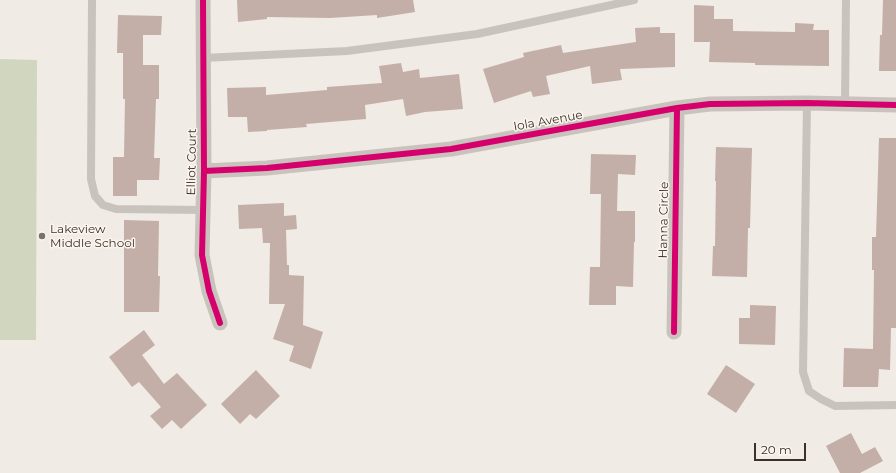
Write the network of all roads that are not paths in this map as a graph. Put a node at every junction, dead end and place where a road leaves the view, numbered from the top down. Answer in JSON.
{"nodes":[{"id":1,"x":92,"y":0,"type":"edge"},
{"id":2,"x":203,"y":0,"type":"edge"},
{"id":3,"x":634,"y":0,"type":"edge"},
{"id":4,"x":846,"y":0,"type":"edge"},
{"id":5,"x":203,"y":58,"type":"junction"},
{"id":6,"x":807,"y":103,"type":"junction"},
{"id":7,"x":844,"y":104,"type":"junction"},
{"id":8,"x":896,"y":105,"type":"edge"},
{"id":9,"x":677,"y":108,"type":"junction"},
{"id":10,"x":204,"y":171,"type":"junction"},
{"id":11,"x":202,"y":210,"type":"junction"},
{"id":12,"x":220,"y":323,"type":"dead end"},
{"id":13,"x":674,"y":332,"type":"dead end"},
{"id":14,"x":896,"y":405,"type":"edge"}],
"edges":[{"from":1,"to":11,"type":"lane"},
{"from":2,"to":5,"type":"street","name":"Elliot Court"},
{"from":3,"to":5,"type":"lane"},
{"from":4,"to":7,"type":"lane"},
{"from":5,"to":10,"type":"street","name":"Elliot Court"},
{"from":6,"to":7,"type":"street","name":"Iola Avenue"},
{"from":6,"to":9,"type":"street","name":"Iola Avenue"},
{"from":6,"to":14,"type":"lane"},
{"from":7,"to":8,"type":"street","name":"Iola Avenue"},
{"from":9,"to":10,"type":"street","name":"Iola Avenue"},
{"from":9,"to":13,"type":"street","name":"Hanna Circle"},
{"from":10,"to":11,"type":"street","name":"Elliot Court"},
{"from":11,"to":12,"type":"street","name":"Elliot Court"}]}
